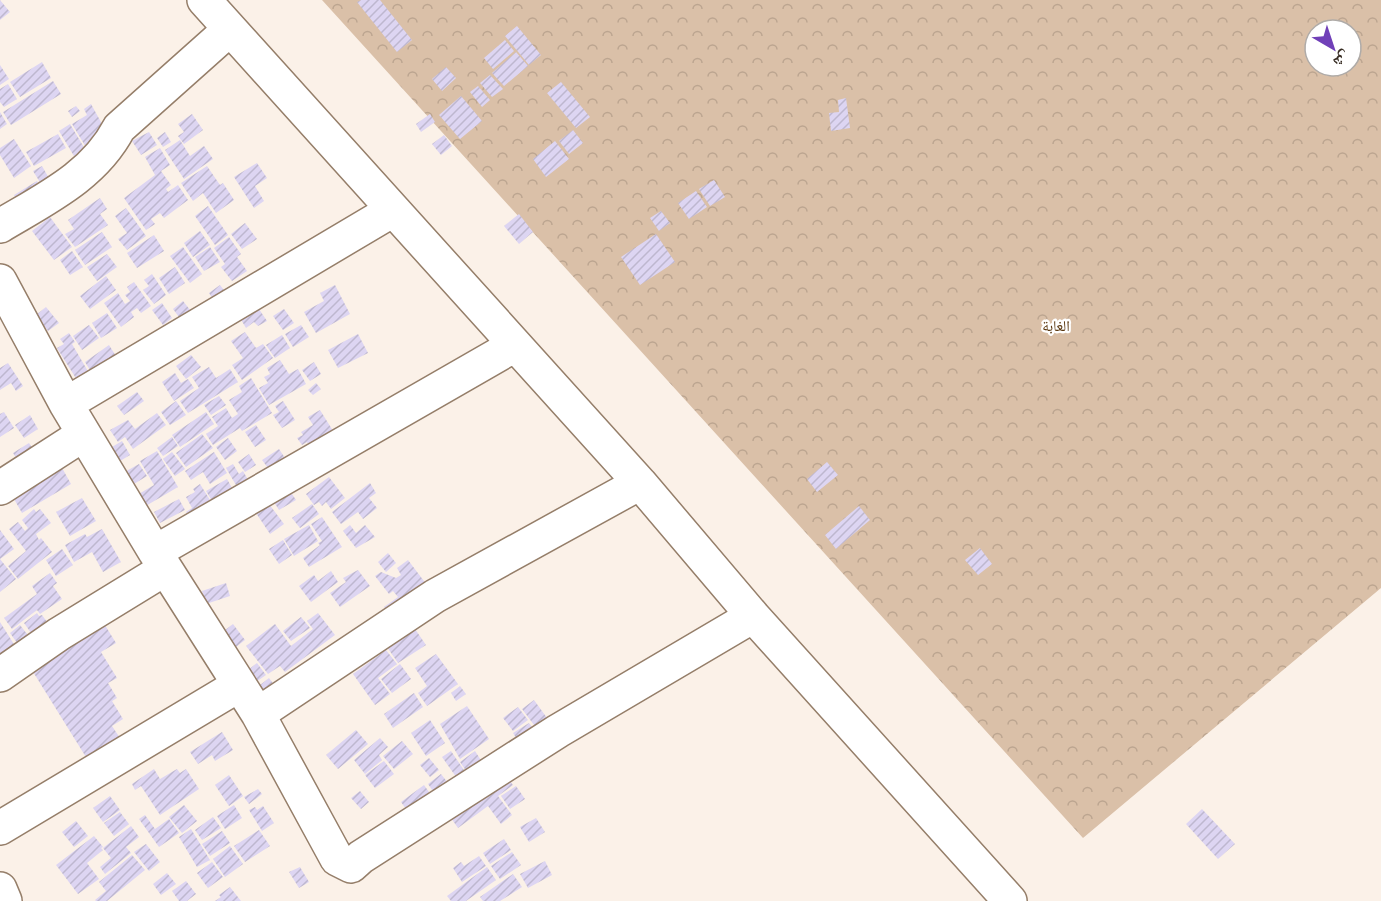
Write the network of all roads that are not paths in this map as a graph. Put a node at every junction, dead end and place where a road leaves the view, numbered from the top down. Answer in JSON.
{"nodes":[{"id":1,"x":204,"y":0,"type":"edge"},
{"id":2,"x":230,"y":29,"type":"junction"},
{"id":3,"x":393,"y":210,"type":"junction"},
{"id":4,"x":0,"y":226,"type":"edge"},
{"id":5,"x":0,"y":281,"type":"edge"},
{"id":6,"x":515,"y":345,"type":"junction"},
{"id":7,"x":66,"y":404,"type":"junction"},
{"id":8,"x":84,"y":434,"type":"junction"},
{"id":9,"x":640,"y":483,"type":"junction"},
{"id":10,"x":0,"y":488,"type":"edge"},
{"id":11,"x":160,"y":561,"type":"junction"},
{"id":12,"x":753,"y":616,"type":"junction"},
{"id":13,"x":0,"y":675,"type":"edge"},
{"id":14,"x":239,"y":685,"type":"junction"},
{"id":15,"x":258,"y":714,"type":"junction"},
{"id":16,"x":0,"y":828,"type":"edge"},
{"id":17,"x":0,"y":889,"type":"edge"},
{"id":18,"x":5,"y":901,"type":"edge"},
{"id":19,"x":1010,"y":901,"type":"edge"}],
"edges":[{"from":1,"to":2,"type":"street"},
{"from":2,"to":3,"type":"street"},
{"from":2,"to":4,"type":"street"},
{"from":3,"to":6,"type":"street"},
{"from":3,"to":7,"type":"street"},
{"from":5,"to":7,"type":"street"},
{"from":6,"to":9,"type":"street"},
{"from":6,"to":11,"type":"street"},
{"from":7,"to":8,"type":"street"},
{"from":8,"to":10,"type":"street"},
{"from":8,"to":11,"type":"street"},
{"from":9,"to":12,"type":"street"},
{"from":9,"to":15,"type":"street"},
{"from":11,"to":13,"type":"street"},
{"from":11,"to":14,"type":"street"},
{"from":12,"to":15,"type":"street"},
{"from":12,"to":19,"type":"street"},
{"from":14,"to":15,"type":"street"},
{"from":14,"to":16,"type":"street"},
{"from":17,"to":18,"type":"street"}]}
